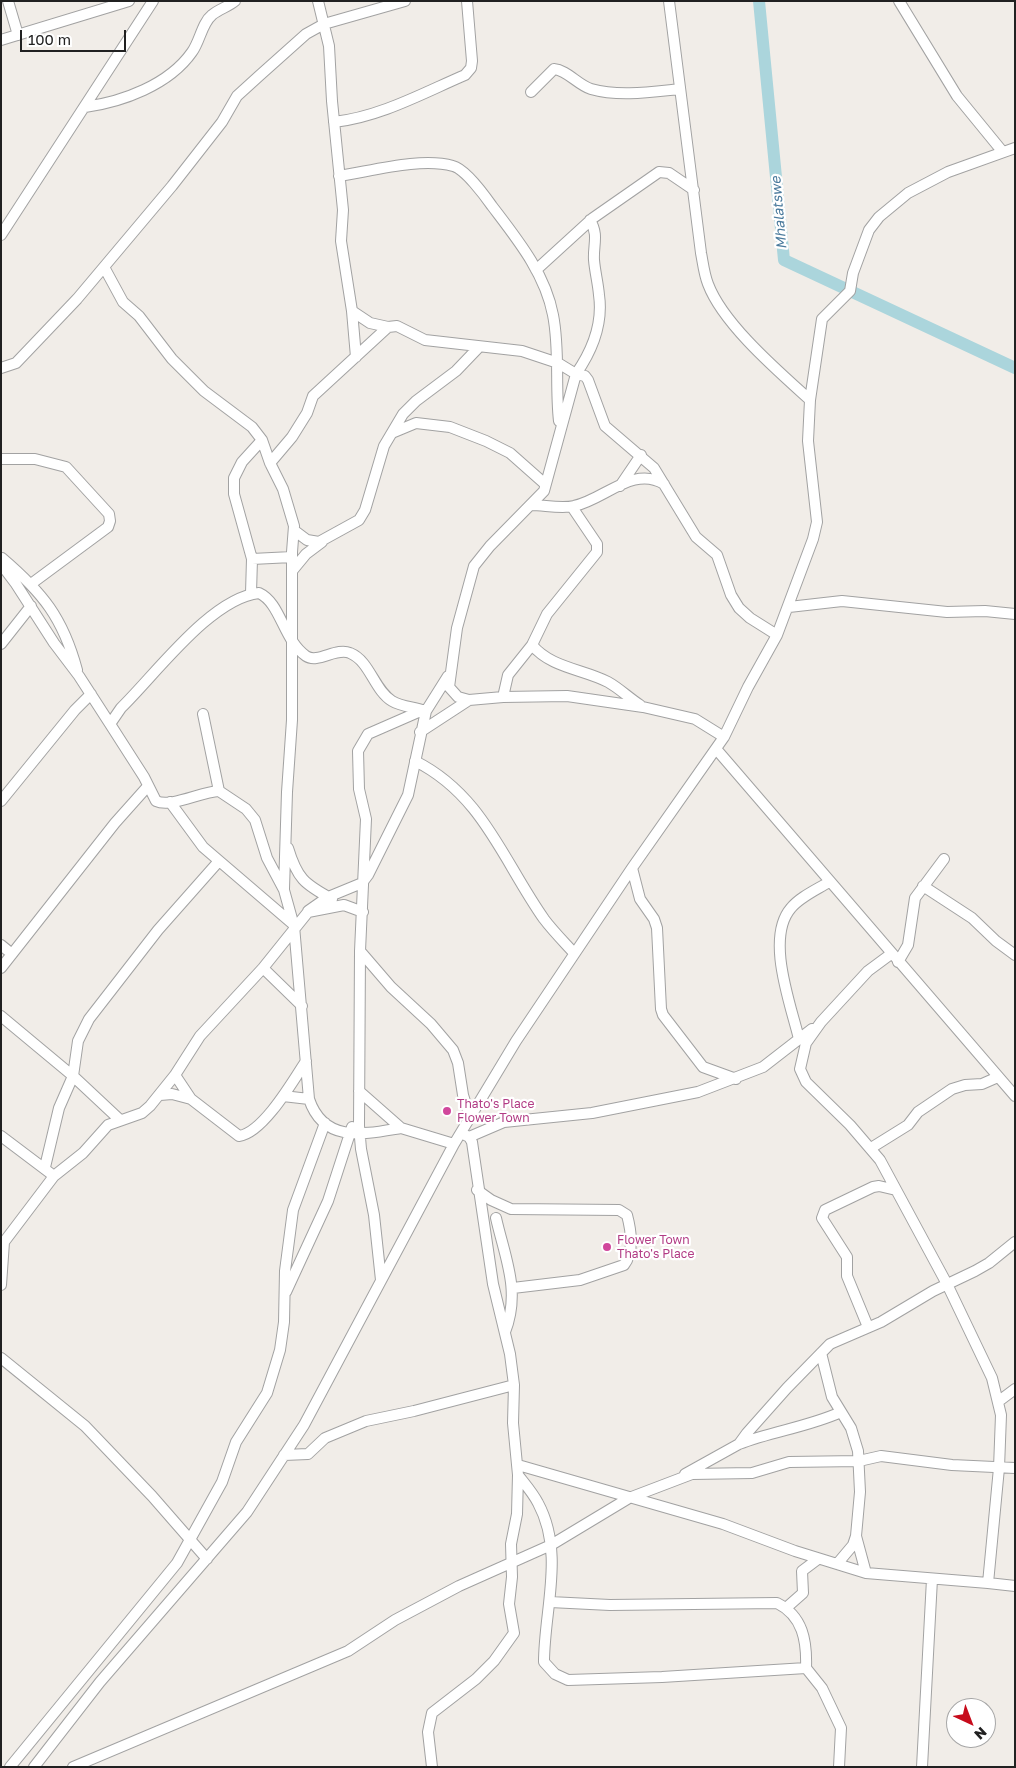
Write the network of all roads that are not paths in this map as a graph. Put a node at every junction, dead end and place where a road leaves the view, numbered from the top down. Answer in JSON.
{"nodes":[{"id":1,"x":8,"y":1,"type":"edge"},
{"id":2,"x":152,"y":1,"type":"edge"},
{"id":3,"x":235,"y":1,"type":"edge"},
{"id":4,"x":318,"y":1,"type":"edge"},
{"id":5,"x":405,"y":1,"type":"edge"},
{"id":6,"x":468,"y":1,"type":"edge"},
{"id":7,"x":669,"y":1,"type":"edge"},
{"id":8,"x":899,"y":1,"type":"edge"},
{"id":9,"x":124,"y":2,"type":"edge"},
{"id":10,"x":324,"y":24,"type":"junction"},
{"id":11,"x":18,"y":35,"type":"junction"},
{"id":12,"x":1,"y":40,"type":"edge"},
{"id":13,"x":680,"y":89,"type":"junction"},
{"id":14,"x":531,"y":92,"type":"dead end"},
{"id":15,"x":85,"y":107,"type":"junction"},
{"id":16,"x":334,"y":122,"type":"junction"},
{"id":17,"x":990,"y":136,"type":"junction"},
{"id":18,"x":1015,"y":148,"type":"edge"},
{"id":19,"x":1002,"y":151,"type":"junction"},
{"id":20,"x":987,"y":157,"type":"junction"},
{"id":21,"x":339,"y":176,"type":"junction"},
{"id":22,"x":694,"y":190,"type":"junction"},
{"id":23,"x":590,"y":220,"type":"junction"},
{"id":24,"x":1,"y":235,"type":"edge"},
{"id":25,"x":104,"y":267,"type":"junction"},
{"id":26,"x":536,"y":270,"type":"junction"},
{"id":27,"x":352,"y":310,"type":"junction"},
{"id":28,"x":388,"y":327,"type":"junction"},
{"id":29,"x":479,"y":347,"type":"junction"},
{"id":30,"x":356,"y":357,"type":"junction"},
{"id":31,"x":16,"y":363,"type":"junction"},
{"id":32,"x":558,"y":363,"type":"junction"},
{"id":33,"x":1,"y":368,"type":"edge"},
{"id":34,"x":576,"y":374,"type":"junction"},
{"id":35,"x":1,"y":376,"type":"edge"},
{"id":36,"x":810,"y":400,"type":"junction"},
{"id":37,"x":560,"y":427,"type":"junction"},
{"id":38,"x":392,"y":433,"type":"junction"},
{"id":39,"x":262,"y":440,"type":"junction"},
{"id":40,"x":641,"y":455,"type":"junction"},
{"id":41,"x":1,"y":459,"type":"edge"},
{"id":42,"x":270,"y":463,"type":"junction"},
{"id":43,"x":545,"y":484,"type":"junction"},
{"id":44,"x":666,"y":485,"type":"junction"},
{"id":45,"x":620,"y":487,"type":"junction"},
{"id":46,"x":530,"y":505,"type":"junction"},
{"id":47,"x":572,"y":507,"type":"junction"},
{"id":48,"x":295,"y":531,"type":"junction"},
{"id":49,"x":323,"y":541,"type":"junction"},
{"id":50,"x":292,"y":557,"type":"junction"},
{"id":51,"x":1,"y":558,"type":"edge"},
{"id":52,"x":252,"y":558,"type":"junction"},
{"id":53,"x":1,"y":564,"type":"edge"},
{"id":54,"x":292,"y":571,"type":"junction"},
{"id":55,"x":31,"y":584,"type":"junction"},
{"id":56,"x":252,"y":593,"type":"junction"},
{"id":57,"x":31,"y":606,"type":"junction"},
{"id":58,"x":789,"y":607,"type":"junction"},
{"id":59,"x":1015,"y":614,"type":"edge"},
{"id":60,"x":777,"y":635,"type":"junction"},
{"id":61,"x":292,"y":643,"type":"junction"},
{"id":62,"x":1,"y":644,"type":"edge"},
{"id":63,"x":532,"y":645,"type":"junction"},
{"id":64,"x":449,"y":674,"type":"junction"},
{"id":65,"x":79,"y":676,"type":"junction"},
{"id":66,"x":91,"y":694,"type":"junction"},
{"id":67,"x":503,"y":697,"type":"junction"},
{"id":68,"x":468,"y":700,"type":"junction"},
{"id":69,"x":643,"y":707,"type":"junction"},
{"id":70,"x":424,"y":710,"type":"junction"},
{"id":71,"x":203,"y":714,"type":"dead end"},
{"id":72,"x":110,"y":724,"type":"junction"},
{"id":73,"x":420,"y":732,"type":"junction"},
{"id":74,"x":724,"y":737,"type":"junction"},
{"id":75,"x":717,"y":750,"type":"junction"},
{"id":76,"x":415,"y":761,"type":"junction"},
{"id":77,"x":148,"y":786,"type":"junction"},
{"id":78,"x":218,"y":791,"type":"junction"},
{"id":79,"x":1,"y":801,"type":"edge"},
{"id":80,"x":170,"y":802,"type":"junction"},
{"id":81,"x":286,"y":840,"type":"junction"},
{"id":82,"x":944,"y":859,"type":"dead end"},
{"id":83,"x":219,"y":861,"type":"junction"},
{"id":84,"x":632,"y":868,"type":"junction"},
{"id":85,"x":829,"y":882,"type":"junction"},
{"id":86,"x":362,"y":883,"type":"junction"},
{"id":87,"x":923,"y":886,"type":"junction"},
{"id":88,"x":284,"y":890,"type":"junction"},
{"id":89,"x":328,"y":896,"type":"junction"},
{"id":90,"x":344,"y":905,"type":"junction"},
{"id":91,"x":308,"y":912,"type":"junction"},
{"id":92,"x":363,"y":912,"type":"junction"},
{"id":93,"x":294,"y":926,"type":"junction"},
{"id":94,"x":1,"y":945,"type":"edge"},
{"id":95,"x":360,"y":951,"type":"junction"},
{"id":96,"x":574,"y":953,"type":"junction"},
{"id":97,"x":12,"y":954,"type":"junction"},
{"id":98,"x":891,"y":954,"type":"junction"},
{"id":99,"x":1015,"y":955,"type":"edge"},
{"id":100,"x":898,"y":962,"type":"junction"},
{"id":101,"x":1,"y":968,"type":"edge"},
{"id":102,"x":263,"y":968,"type":"junction"},
{"id":103,"x":302,"y":1006,"type":"junction"},
{"id":104,"x":1,"y":1016,"type":"edge"},
{"id":105,"x":821,"y":1022,"type":"junction"},
{"id":106,"x":799,"y":1039,"type":"junction"},
{"id":107,"x":306,"y":1062,"type":"junction"},
{"id":108,"x":175,"y":1075,"type":"junction"},
{"id":109,"x":73,"y":1076,"type":"junction"},
{"id":110,"x":998,"y":1077,"type":"junction"},
{"id":111,"x":736,"y":1079,"type":"junction"},
{"id":112,"x":360,"y":1091,"type":"junction"},
{"id":113,"x":160,"y":1095,"type":"junction"},
{"id":114,"x":283,"y":1096,"type":"junction"},
{"id":115,"x":1015,"y":1096,"type":"edge"},
{"id":116,"x":191,"y":1099,"type":"junction"},
{"id":117,"x":309,"y":1099,"type":"junction"},
{"id":118,"x":360,"y":1107,"type":"junction"},
{"id":119,"x":470,"y":1116,"type":"junction"},
{"id":120,"x":120,"y":1120,"type":"junction"},
{"id":121,"x":325,"y":1123,"type":"junction"},
{"id":122,"x":401,"y":1128,"type":"junction"},
{"id":123,"x":349,"y":1132,"type":"junction"},
{"id":124,"x":360,"y":1134,"type":"junction"},
{"id":125,"x":465,"y":1135,"type":"junction"},
{"id":126,"x":1,"y":1136,"type":"edge"},
{"id":127,"x":454,"y":1144,"type":"junction"},
{"id":128,"x":871,"y":1148,"type":"junction"},
{"id":129,"x":45,"y":1167,"type":"junction"},
{"id":130,"x":54,"y":1176,"type":"junction"},
{"id":131,"x":478,"y":1190,"type":"junction"},
{"id":132,"x":896,"y":1190,"type":"junction"},
{"id":133,"x":511,"y":1209,"type":"junction"},
{"id":134,"x":496,"y":1218,"type":"junction"},
{"id":135,"x":484,"y":1229,"type":"junction"},
{"id":136,"x":1015,"y":1242,"type":"edge"},
{"id":137,"x":3,"y":1244,"type":"edge"},
{"id":138,"x":381,"y":1280,"type":"junction"},
{"id":139,"x":947,"y":1284,"type":"junction"},
{"id":140,"x":1,"y":1285,"type":"edge"},
{"id":141,"x":513,"y":1288,"type":"junction"},
{"id":142,"x":285,"y":1292,"type":"junction"},
{"id":143,"x":868,"y":1327,"type":"junction"},
{"id":144,"x":505,"y":1332,"type":"junction"},
{"id":145,"x":821,"y":1353,"type":"junction"},
{"id":146,"x":1,"y":1358,"type":"edge"},
{"id":147,"x":514,"y":1385,"type":"junction"},
{"id":148,"x":1015,"y":1389,"type":"edge"},
{"id":149,"x":999,"y":1401,"type":"junction"},
{"id":150,"x":840,"y":1412,"type":"junction"},
{"id":151,"x":740,"y":1444,"type":"junction"},
{"id":152,"x":284,"y":1455,"type":"junction"},
{"id":153,"x":859,"y":1461,"type":"junction"},
{"id":154,"x":999,"y":1468,"type":"junction"},
{"id":155,"x":1015,"y":1468,"type":"edge"},
{"id":156,"x":518,"y":1470,"type":"junction"},
{"id":157,"x":674,"y":1482,"type":"junction"},
{"id":158,"x":629,"y":1498,"type":"junction"},
{"id":159,"x":856,"y":1536,"type":"junction"},
{"id":160,"x":190,"y":1540,"type":"junction"},
{"id":161,"x":551,"y":1545,"type":"junction"},
{"id":162,"x":818,"y":1558,"type":"junction"},
{"id":163,"x":207,"y":1559,"type":"junction"},
{"id":164,"x":512,"y":1562,"type":"junction"},
{"id":165,"x":836,"y":1564,"type":"junction"},
{"id":166,"x":866,"y":1572,"type":"junction"},
{"id":167,"x":932,"y":1579,"type":"junction"},
{"id":168,"x":988,"y":1583,"type":"junction"},
{"id":169,"x":1015,"y":1586,"type":"edge"},
{"id":170,"x":550,"y":1602,"type":"junction"},
{"id":171,"x":786,"y":1608,"type":"junction"},
{"id":172,"x":806,"y":1668,"type":"junction"},
{"id":173,"x":10,"y":1767,"type":"edge"},
{"id":174,"x":34,"y":1767,"type":"edge"},
{"id":175,"x":73,"y":1767,"type":"edge"},
{"id":176,"x":432,"y":1767,"type":"edge"},
{"id":177,"x":839,"y":1767,"type":"edge"},
{"id":178,"x":922,"y":1767,"type":"edge"}],
"edges":[{"from":1,"to":11,"type":"street"},
{"from":2,"to":15,"type":"street"},
{"from":3,"to":15,"type":"street"},
{"from":4,"to":10,"type":"street"},
{"from":5,"to":10,"type":"street"},
{"from":6,"to":16,"type":"street"},
{"from":7,"to":13,"type":"street"},
{"from":8,"to":17,"type":"street"},
{"from":9,"to":11,"type":"street"},
{"from":10,"to":16,"type":"street"},
{"from":10,"to":25,"type":"street"},
{"from":11,"to":12,"type":"street"},
{"from":13,"to":14,"type":"street"},
{"from":13,"to":22,"type":"street"},
{"from":15,"to":24,"type":"street"},
{"from":16,"to":21,"type":"street"},
{"from":17,"to":19,"type":"street"},
{"from":17,"to":20,"type":"street"},
{"from":18,"to":19,"type":"street"},
{"from":19,"to":20,"type":"street"},
{"from":20,"to":36,"type":"street"},
{"from":21,"to":26,"type":"street"},
{"from":21,"to":27,"type":"street"},
{"from":22,"to":23,"type":"street"},
{"from":22,"to":36,"type":"street"},
{"from":23,"to":26,"type":"street"},
{"from":23,"to":34,"type":"street"},
{"from":25,"to":31,"type":"street"},
{"from":25,"to":39,"type":"street"},
{"from":26,"to":32,"type":"street"},
{"from":27,"to":28,"type":"street"},
{"from":27,"to":30,"type":"street"},
{"from":28,"to":29,"type":"street"},
{"from":28,"to":30,"type":"street"},
{"from":29,"to":32,"type":"street"},
{"from":29,"to":38,"type":"street"},
{"from":30,"to":42,"type":"street"},
{"from":31,"to":33,"type":"street"},
{"from":31,"to":35,"type":"street"},
{"from":32,"to":34,"type":"street"},
{"from":32,"to":37,"type":"street"},
{"from":34,"to":37,"type":"street"},
{"from":34,"to":40,"type":"street"},
{"from":36,"to":58,"type":"street"},
{"from":37,"to":43,"type":"street"},
{"from":38,"to":43,"type":"street"},
{"from":38,"to":49,"type":"street"},
{"from":39,"to":42,"type":"street"},
{"from":39,"to":52,"type":"street"},
{"from":40,"to":44,"type":"street"},
{"from":40,"to":45,"type":"street"},
{"from":41,"to":55,"type":"street"},
{"from":42,"to":48,"type":"street"},
{"from":43,"to":46,"type":"street"},
{"from":44,"to":45,"type":"street"},
{"from":44,"to":60,"type":"street"},
{"from":45,"to":47,"type":"street"},
{"from":46,"to":47,"type":"street"},
{"from":46,"to":64,"type":"street"},
{"from":47,"to":63,"type":"street"},
{"from":48,"to":49,"type":"street"},
{"from":48,"to":50,"type":"street"},
{"from":49,"to":54,"type":"street"},
{"from":50,"to":52,"type":"street"},
{"from":50,"to":54,"type":"street"},
{"from":51,"to":55,"type":"street"},
{"from":52,"to":56,"type":"street"},
{"from":53,"to":57,"type":"street"},
{"from":54,"to":61,"type":"street"},
{"from":55,"to":65,"type":"street"},
{"from":56,"to":61,"type":"street"},
{"from":56,"to":72,"type":"street"},
{"from":57,"to":62,"type":"street"},
{"from":57,"to":65,"type":"street"},
{"from":58,"to":59,"type":"street"},
{"from":58,"to":60,"type":"street"},
{"from":60,"to":74,"type":"street"},
{"from":61,"to":70,"type":"street"},
{"from":61,"to":81,"type":"street"},
{"from":63,"to":67,"type":"street"},
{"from":63,"to":69,"type":"street"},
{"from":64,"to":68,"type":"street"},
{"from":64,"to":70,"type":"street"},
{"from":65,"to":66,"type":"street"},
{"from":66,"to":72,"type":"street"},
{"from":66,"to":79,"type":"street"},
{"from":67,"to":68,"type":"street"},
{"from":67,"to":69,"type":"street"},
{"from":68,"to":73,"type":"street"},
{"from":69,"to":74,"type":"street"},
{"from":70,"to":73,"type":"street"},
{"from":70,"to":86,"type":"street"},
{"from":71,"to":78,"type":"street"},
{"from":72,"to":77,"type":"street"},
{"from":73,"to":76,"type":"street"},
{"from":74,"to":75,"type":"street"},
{"from":75,"to":84,"type":"street"},
{"from":75,"to":85,"type":"street"},
{"from":76,"to":86,"type":"street"},
{"from":76,"to":96,"type":"street"},
{"from":77,"to":80,"type":"street"},
{"from":77,"to":97,"type":"street"},
{"from":78,"to":80,"type":"street"},
{"from":78,"to":88,"type":"street"},
{"from":80,"to":83,"type":"street"},
{"from":81,"to":88,"type":"street"},
{"from":81,"to":89,"type":"street"},
{"from":82,"to":87,"type":"street"},
{"from":83,"to":93,"type":"street"},
{"from":83,"to":109,"type":"street"},
{"from":84,"to":96,"type":"street"},
{"from":84,"to":111,"type":"street"},
{"from":85,"to":98,"type":"street"},
{"from":85,"to":106,"type":"street"},
{"from":86,"to":89,"type":"street"},
{"from":86,"to":92,"type":"street"},
{"from":87,"to":99,"type":"street"},
{"from":87,"to":100,"type":"street"},
{"from":88,"to":93,"type":"street"},
{"from":89,"to":90,"type":"street"},
{"from":89,"to":91,"type":"street"},
{"from":90,"to":91,"type":"street"},
{"from":90,"to":92,"type":"street"},
{"from":91,"to":93,"type":"street"},
{"from":92,"to":95,"type":"street"},
{"from":93,"to":102,"type":"street"},
{"from":93,"to":103,"type":"street"},
{"from":94,"to":97,"type":"street"},
{"from":95,"to":112,"type":"street"},
{"from":95,"to":119,"type":"street"},
{"from":96,"to":119,"type":"street"},
{"from":97,"to":101,"type":"street"},
{"from":98,"to":100,"type":"street"},
{"from":98,"to":105,"type":"street"},
{"from":100,"to":110,"type":"street"},
{"from":102,"to":103,"type":"street"},
{"from":102,"to":108,"type":"street"},
{"from":103,"to":107,"type":"street"},
{"from":104,"to":109,"type":"street"},
{"from":105,"to":106,"type":"street"},
{"from":105,"to":128,"type":"street"},
{"from":106,"to":111,"type":"street"},
{"from":107,"to":114,"type":"street"},
{"from":107,"to":117,"type":"street"},
{"from":108,"to":113,"type":"street"},
{"from":108,"to":116,"type":"street"},
{"from":109,"to":120,"type":"street"},
{"from":109,"to":129,"type":"street"},
{"from":110,"to":115,"type":"street"},
{"from":110,"to":128,"type":"street"},
{"from":111,"to":125,"type":"street"},
{"from":112,"to":118,"type":"street"},
{"from":112,"to":122,"type":"street"},
{"from":113,"to":116,"type":"street"},
{"from":113,"to":120,"type":"street"},
{"from":114,"to":116,"type":"street"},
{"from":114,"to":117,"type":"street"},
{"from":117,"to":121,"type":"street"},
{"from":118,"to":123,"type":"street"},
{"from":118,"to":124,"type":"street"},
{"from":119,"to":125,"type":"street"},
{"from":120,"to":130,"type":"street"},
{"from":121,"to":123,"type":"street"},
{"from":121,"to":142,"type":"street"},
{"from":122,"to":124,"type":"street"},
{"from":122,"to":127,"type":"street"},
{"from":123,"to":124,"type":"street"},
{"from":123,"to":142,"type":"street"},
{"from":124,"to":138,"type":"street"},
{"from":125,"to":127,"type":"street"},
{"from":125,"to":131,"type":"street"},
{"from":126,"to":129,"type":"street"},
{"from":127,"to":138,"type":"street"},
{"from":128,"to":132,"type":"street"},
{"from":129,"to":130,"type":"street"},
{"from":130,"to":137,"type":"street"},
{"from":131,"to":133,"type":"street"},
{"from":131,"to":135,"type":"street"},
{"from":132,"to":139,"type":"street"},
{"from":132,"to":143,"type":"street"},
{"from":133,"to":134,"type":"street"},
{"from":133,"to":141,"type":"street"},
{"from":134,"to":135,"type":"street"},
{"from":134,"to":141,"type":"street"},
{"from":135,"to":144,"type":"street"},
{"from":136,"to":139,"type":"street"},
{"from":137,"to":140,"type":"street"},
{"from":138,"to":152,"type":"street"},
{"from":139,"to":143,"type":"street"},
{"from":139,"to":149,"type":"street"},
{"from":141,"to":144,"type":"street"},
{"from":142,"to":160,"type":"street"},
{"from":143,"to":145,"type":"street"},
{"from":144,"to":147,"type":"street"},
{"from":145,"to":150,"type":"street"},
{"from":145,"to":151,"type":"street"},
{"from":146,"to":160,"type":"street"},
{"from":147,"to":152,"type":"street"},
{"from":147,"to":156,"type":"street"},
{"from":148,"to":149,"type":"street"},
{"from":149,"to":154,"type":"street"},
{"from":150,"to":151,"type":"street"},
{"from":150,"to":153,"type":"street"},
{"from":151,"to":157,"type":"street"},
{"from":152,"to":163,"type":"street"},
{"from":153,"to":154,"type":"street"},
{"from":153,"to":157,"type":"street"},
{"from":153,"to":159,"type":"street"},
{"from":154,"to":155,"type":"street"},
{"from":154,"to":168,"type":"street"},
{"from":156,"to":158,"type":"street"},
{"from":156,"to":161,"type":"street"},
{"from":156,"to":164,"type":"street"},
{"from":157,"to":158,"type":"street"},
{"from":158,"to":161,"type":"street"},
{"from":158,"to":162,"type":"street"},
{"from":159,"to":165,"type":"street"},
{"from":159,"to":166,"type":"street"},
{"from":160,"to":163,"type":"street"},
{"from":160,"to":173,"type":"street"},
{"from":161,"to":164,"type":"street"},
{"from":161,"to":170,"type":"street"},
{"from":162,"to":165,"type":"street"},
{"from":162,"to":171,"type":"street"},
{"from":163,"to":174,"type":"street"},
{"from":164,"to":175,"type":"street"},
{"from":164,"to":176,"type":"street"},
{"from":165,"to":166,"type":"street"},
{"from":166,"to":167,"type":"street"},
{"from":167,"to":168,"type":"street"},
{"from":167,"to":178,"type":"street"},
{"from":168,"to":169,"type":"street"},
{"from":170,"to":171,"type":"street"},
{"from":170,"to":172,"type":"street"},
{"from":171,"to":172,"type":"street"},
{"from":172,"to":177,"type":"street"}]}
